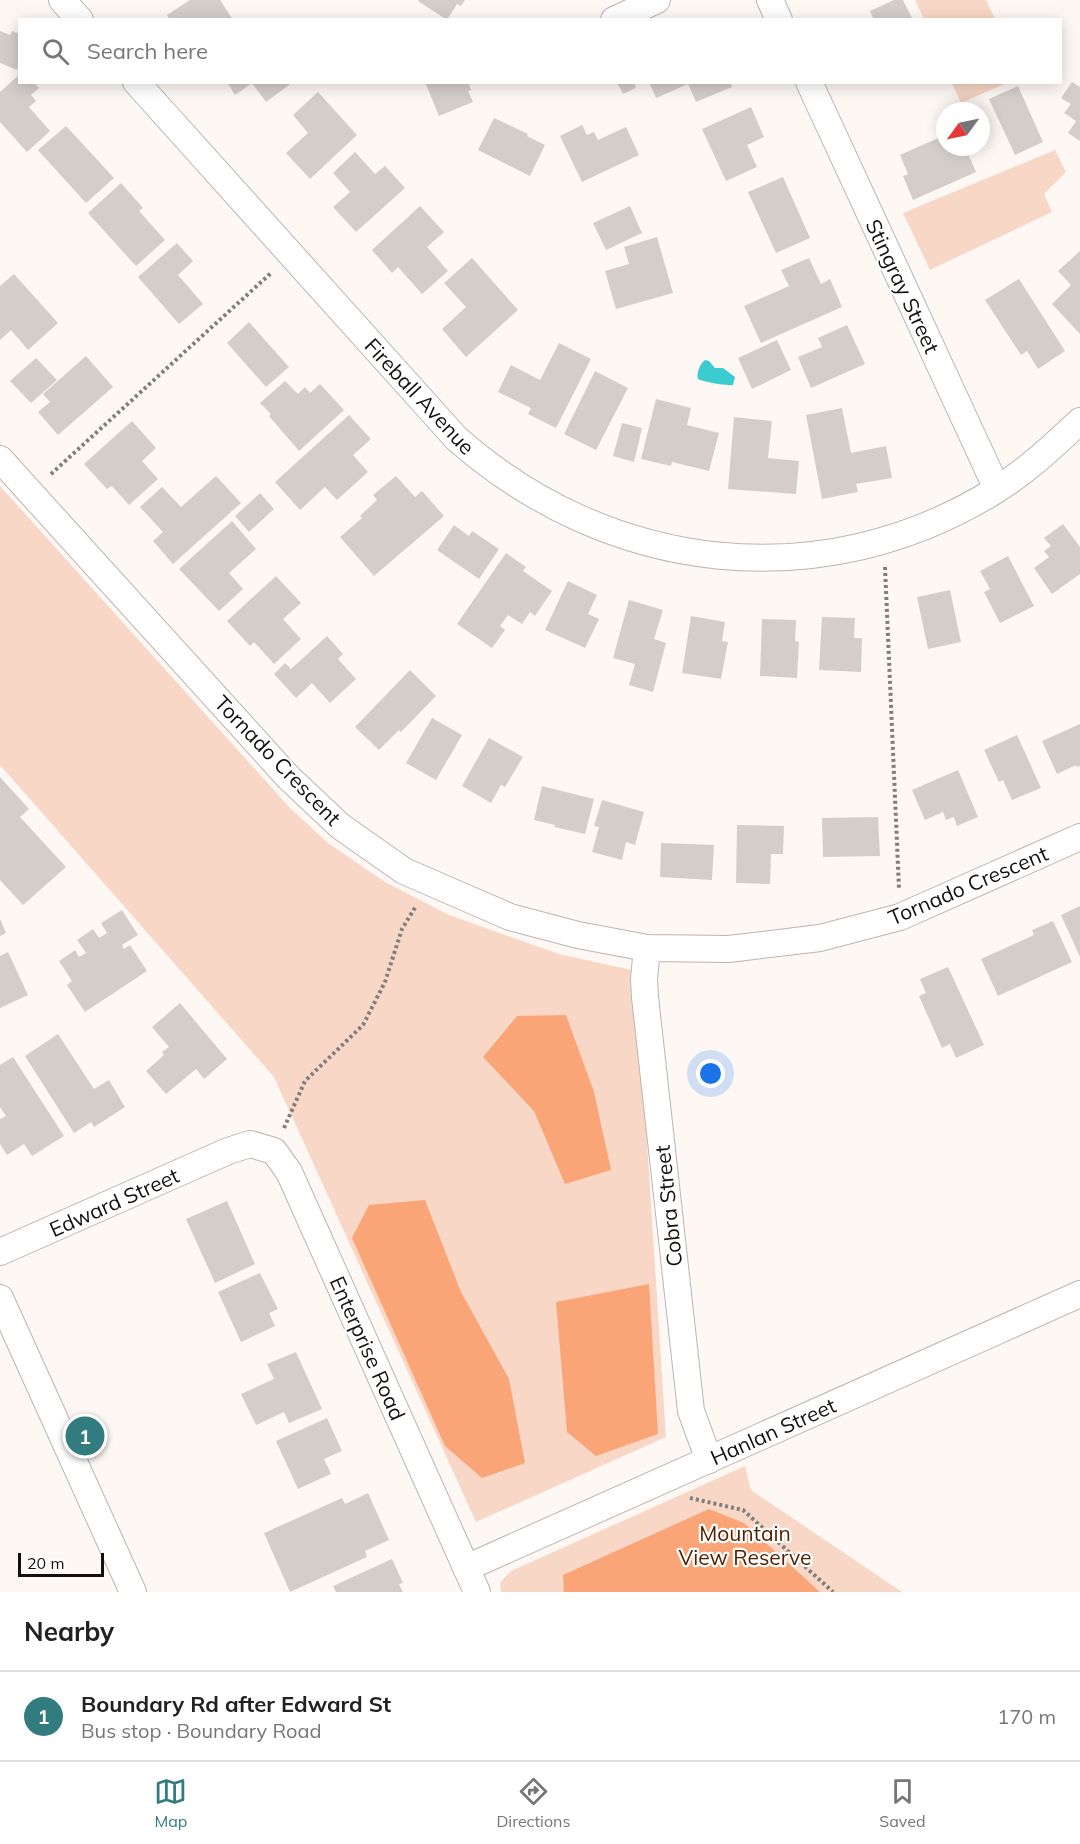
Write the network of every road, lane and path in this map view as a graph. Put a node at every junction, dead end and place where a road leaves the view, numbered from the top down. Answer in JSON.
{"nodes":[{"id":1,"x":62,"y":0,"type":"edge"},
{"id":2,"x":657,"y":0,"type":"edge"},
{"id":3,"x":770,"y":0,"type":"edge"},
{"id":4,"x":78,"y":18,"type":"edge"},
{"id":5,"x":618,"y":18,"type":"edge"},
{"id":6,"x":778,"y":18,"type":"edge"},
{"id":7,"x":138,"y":84,"type":"edge"},
{"id":8,"x":810,"y":84,"type":"edge"},
{"id":9,"x":291,"y":254,"type":"junction"},
{"id":10,"x":1080,"y":421,"type":"edge"},
{"id":11,"x":0,"y":459,"type":"edge"},
{"id":12,"x":997,"y":489,"type":"junction"},
{"id":13,"x":30,"y":493,"type":"junction"},
{"id":14,"x":884,"y":540,"type":"junction"},
{"id":15,"x":1080,"y":837,"type":"edge"},
{"id":16,"x":427,"y":881,"type":"junction"},
{"id":17,"x":900,"y":917,"type":"junction"},
{"id":18,"x":647,"y":948,"type":"junction"},
{"id":19,"x":274,"y":1151,"type":"junction"},
{"id":20,"x":0,"y":1252,"type":"edge"},
{"id":21,"x":1080,"y":1294,"type":"edge"},
{"id":22,"x":0,"y":1298,"type":"edge"},
{"id":23,"x":709,"y":1460,"type":"junction"},
{"id":24,"x":670,"y":1477,"type":"junction"},
{"id":25,"x":466,"y":1568,"type":"junction"},
{"id":26,"x":133,"y":1592,"type":"edge"},
{"id":27,"x":477,"y":1592,"type":"edge"},
{"id":28,"x":833,"y":1592,"type":"edge"}],
"edges":[{"from":1,"to":4,"type":"street"},
{"from":2,"to":5,"type":"street"},
{"from":3,"to":6,"type":"street"},
{"from":7,"to":9,"type":"street","name":"Fireball Avenue"},
{"from":8,"to":12,"type":"street","name":"Stingray Street"},
{"from":9,"to":13,"type":"path"},
{"from":9,"to":14,"type":"street","name":"Fireball Avenue"},
{"from":10,"to":12,"type":"street","name":"Fireball Avenue"},
{"from":11,"to":13,"type":"street","name":"Tornado Crescent"},
{"from":12,"to":14,"type":"street","name":"Fireball Avenue"},
{"from":13,"to":16,"type":"street","name":"Tornado Crescent"},
{"from":14,"to":17,"type":"path"},
{"from":15,"to":17,"type":"street","name":"Tornado Crescent"},
{"from":16,"to":18,"type":"street","name":"Tornado Crescent"},
{"from":16,"to":19,"type":"path"},
{"from":17,"to":18,"type":"street","name":"Tornado Crescent"},
{"from":18,"to":23,"type":"street","name":"Cobra Street"},
{"from":19,"to":20,"type":"street","name":"Edward Street"},
{"from":19,"to":25,"type":"street","name":"Enterprise Road"},
{"from":21,"to":23,"type":"street","name":"Hanlan Street"},
{"from":22,"to":26,"type":"street"},
{"from":23,"to":24,"type":"street","name":"Hanlan Street"},
{"from":24,"to":25,"type":"street","name":"Hanlan Street"},
{"from":24,"to":28,"type":"path"},
{"from":25,"to":27,"type":"street","name":"Enterprise Road"}]}
